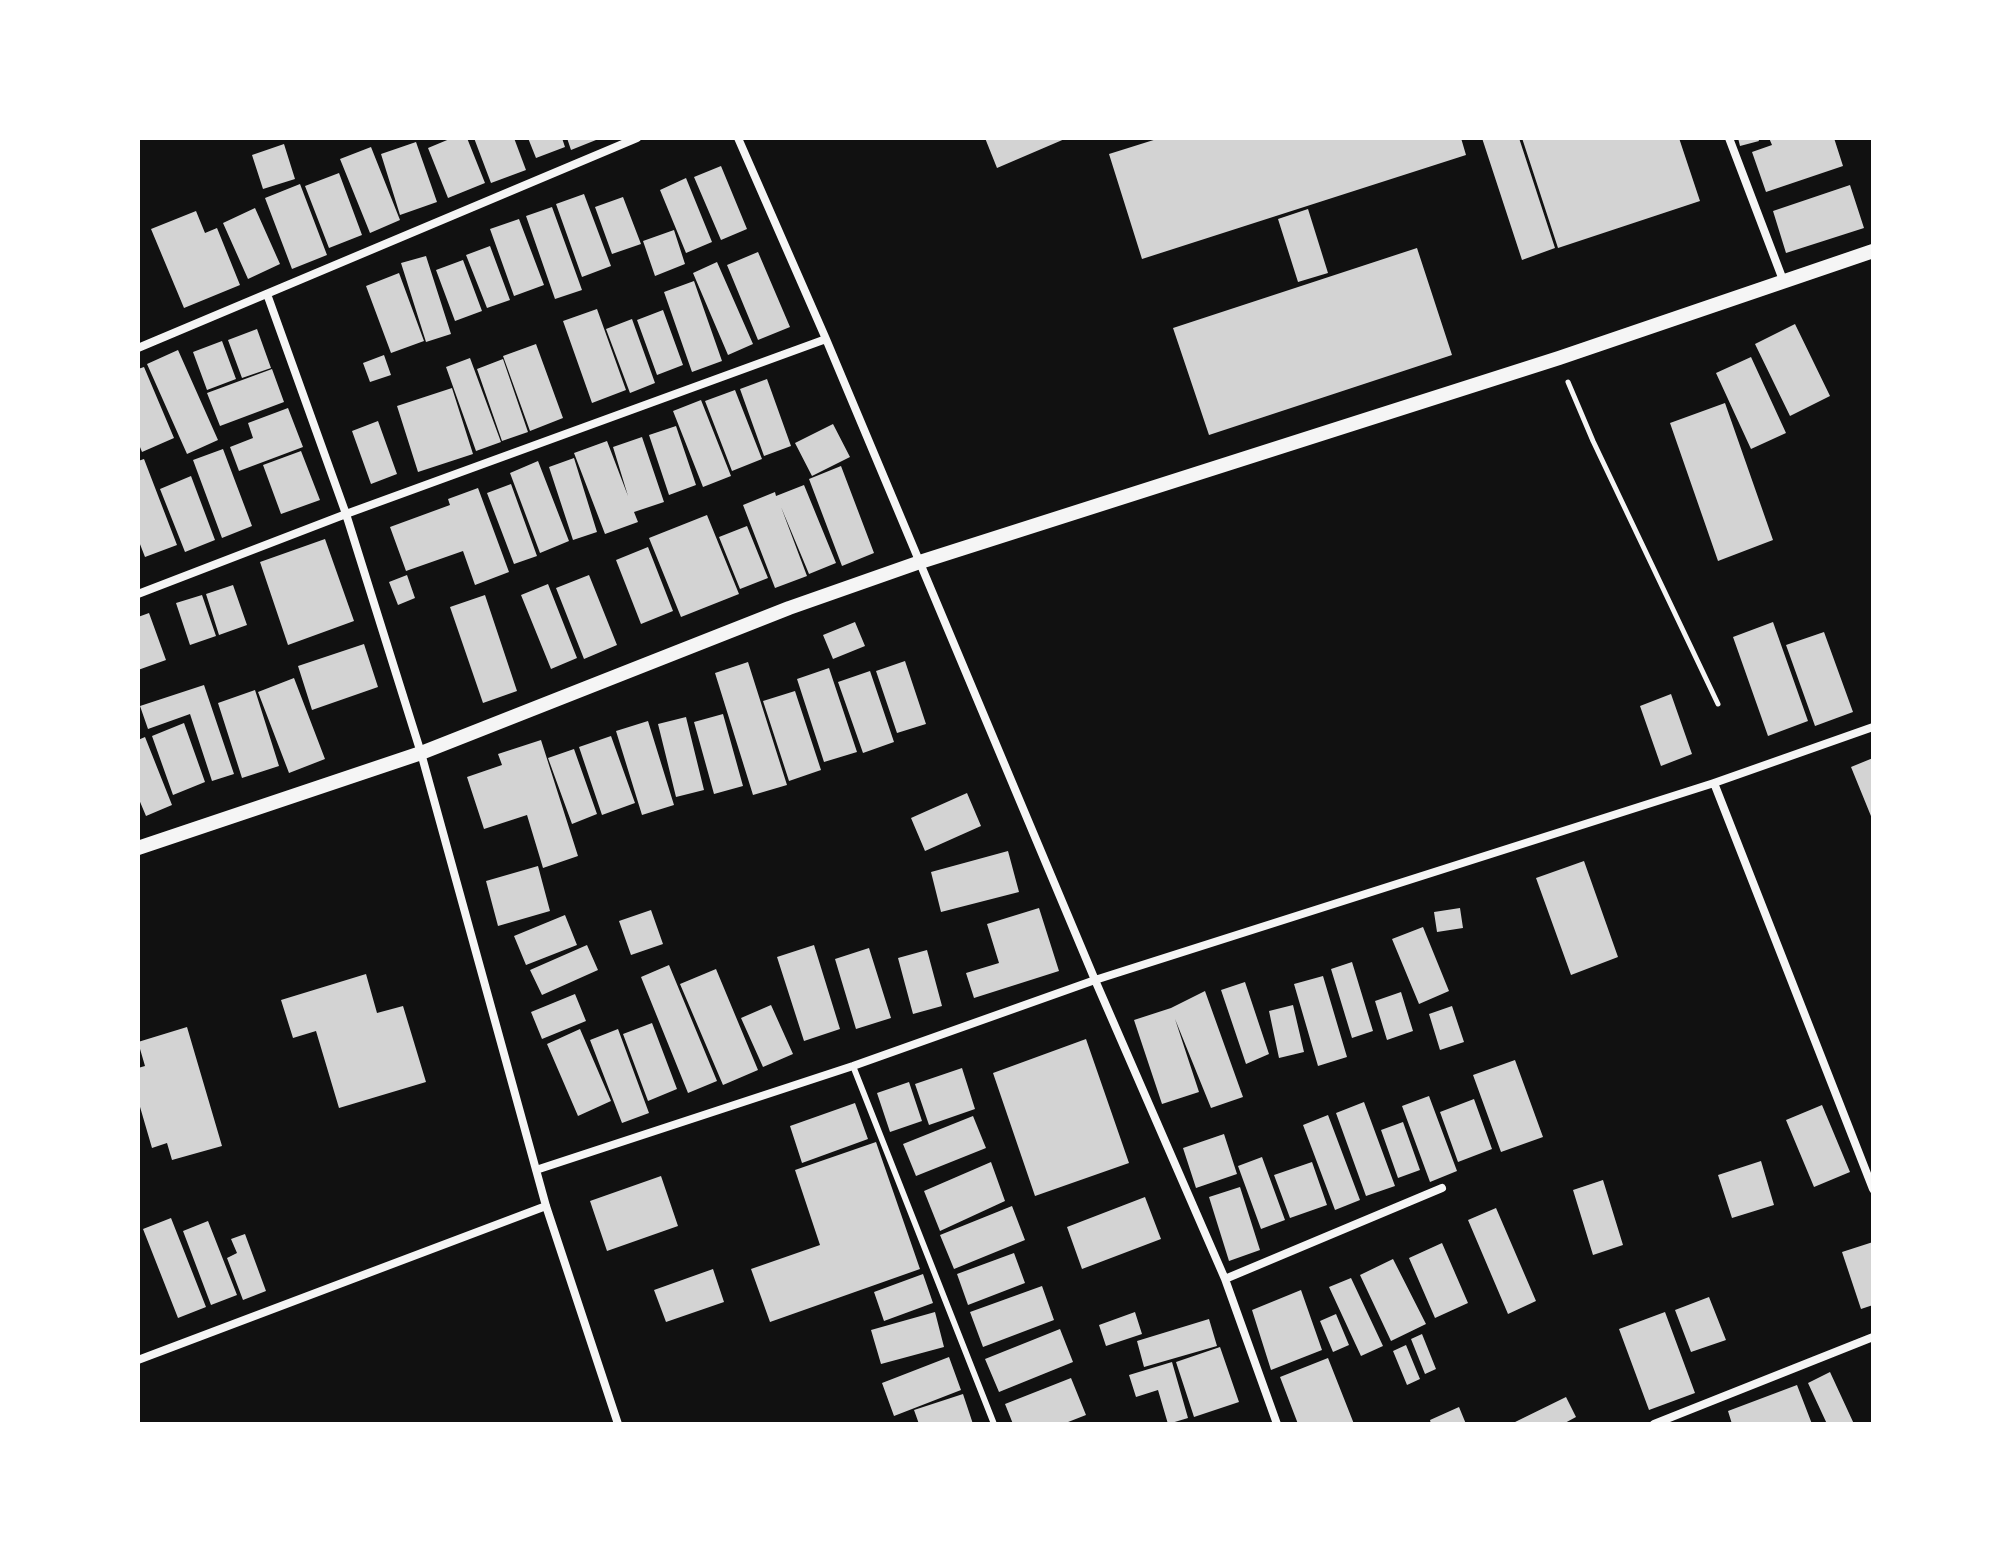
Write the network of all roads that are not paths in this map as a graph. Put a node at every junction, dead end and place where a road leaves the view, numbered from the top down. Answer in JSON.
{"nodes":[{"id":1,"x":637,"y":138,"type":"edge"},
{"id":2,"x":738,"y":138,"type":"edge"},
{"id":3,"x":1729,"y":138,"type":"edge"},
{"id":4,"x":1873,"y":251,"type":"edge"},
{"id":5,"x":1783,"y":280,"type":"junction"},
{"id":6,"x":267,"y":294,"type":"junction"},
{"id":7,"x":826,"y":339,"type":"junction"},
{"id":8,"x":138,"y":348,"type":"edge"},
{"id":9,"x":346,"y":514,"type":"junction"},
{"id":10,"x":920,"y":562,"type":"junction"},
{"id":11,"x":138,"y":594,"type":"edge"},
{"id":12,"x":1873,"y":727,"type":"edge"},
{"id":13,"x":421,"y":753,"type":"junction"},
{"id":14,"x":1714,"y":783,"type":"junction"},
{"id":15,"x":138,"y":848,"type":"edge"},
{"id":16,"x":1095,"y":980,"type":"junction"},
{"id":17,"x":853,"y":1066,"type":"junction"},
{"id":18,"x":536,"y":1170,"type":"junction"},
{"id":19,"x":1442,"y":1188,"type":"dead end"},
{"id":20,"x":1873,"y":1189,"type":"edge"},
{"id":21,"x":546,"y":1206,"type":"junction"},
{"id":22,"x":1225,"y":1279,"type":"junction"},
{"id":23,"x":1873,"y":1337,"type":"edge"},
{"id":24,"x":138,"y":1360,"type":"edge"},
{"id":25,"x":618,"y":1424,"type":"edge"},
{"id":26,"x":994,"y":1424,"type":"edge"},
{"id":27,"x":1277,"y":1424,"type":"edge"},
{"id":28,"x":1654,"y":1424,"type":"edge"}],
"edges":[{"from":1,"to":6,"type":"street"},
{"from":2,"to":7,"type":"street"},
{"from":3,"to":5,"type":"street"},
{"from":4,"to":5,"type":"street"},
{"from":5,"to":10,"type":"street"},
{"from":6,"to":8,"type":"street"},
{"from":6,"to":9,"type":"street"},
{"from":7,"to":9,"type":"street"},
{"from":7,"to":10,"type":"street"},
{"from":9,"to":11,"type":"street"},
{"from":9,"to":13,"type":"street"},
{"from":10,"to":13,"type":"street"},
{"from":10,"to":16,"type":"street"},
{"from":12,"to":14,"type":"street"},
{"from":13,"to":15,"type":"street"},
{"from":13,"to":18,"type":"street"},
{"from":14,"to":16,"type":"street"},
{"from":14,"to":20,"type":"street"},
{"from":16,"to":17,"type":"street"},
{"from":16,"to":22,"type":"street"},
{"from":17,"to":18,"type":"street"},
{"from":17,"to":26,"type":"lane"},
{"from":18,"to":21,"type":"street"},
{"from":19,"to":22,"type":"street"},
{"from":21,"to":24,"type":"street"},
{"from":21,"to":25,"type":"street"},
{"from":22,"to":27,"type":"street"},
{"from":23,"to":28,"type":"street"}]}
